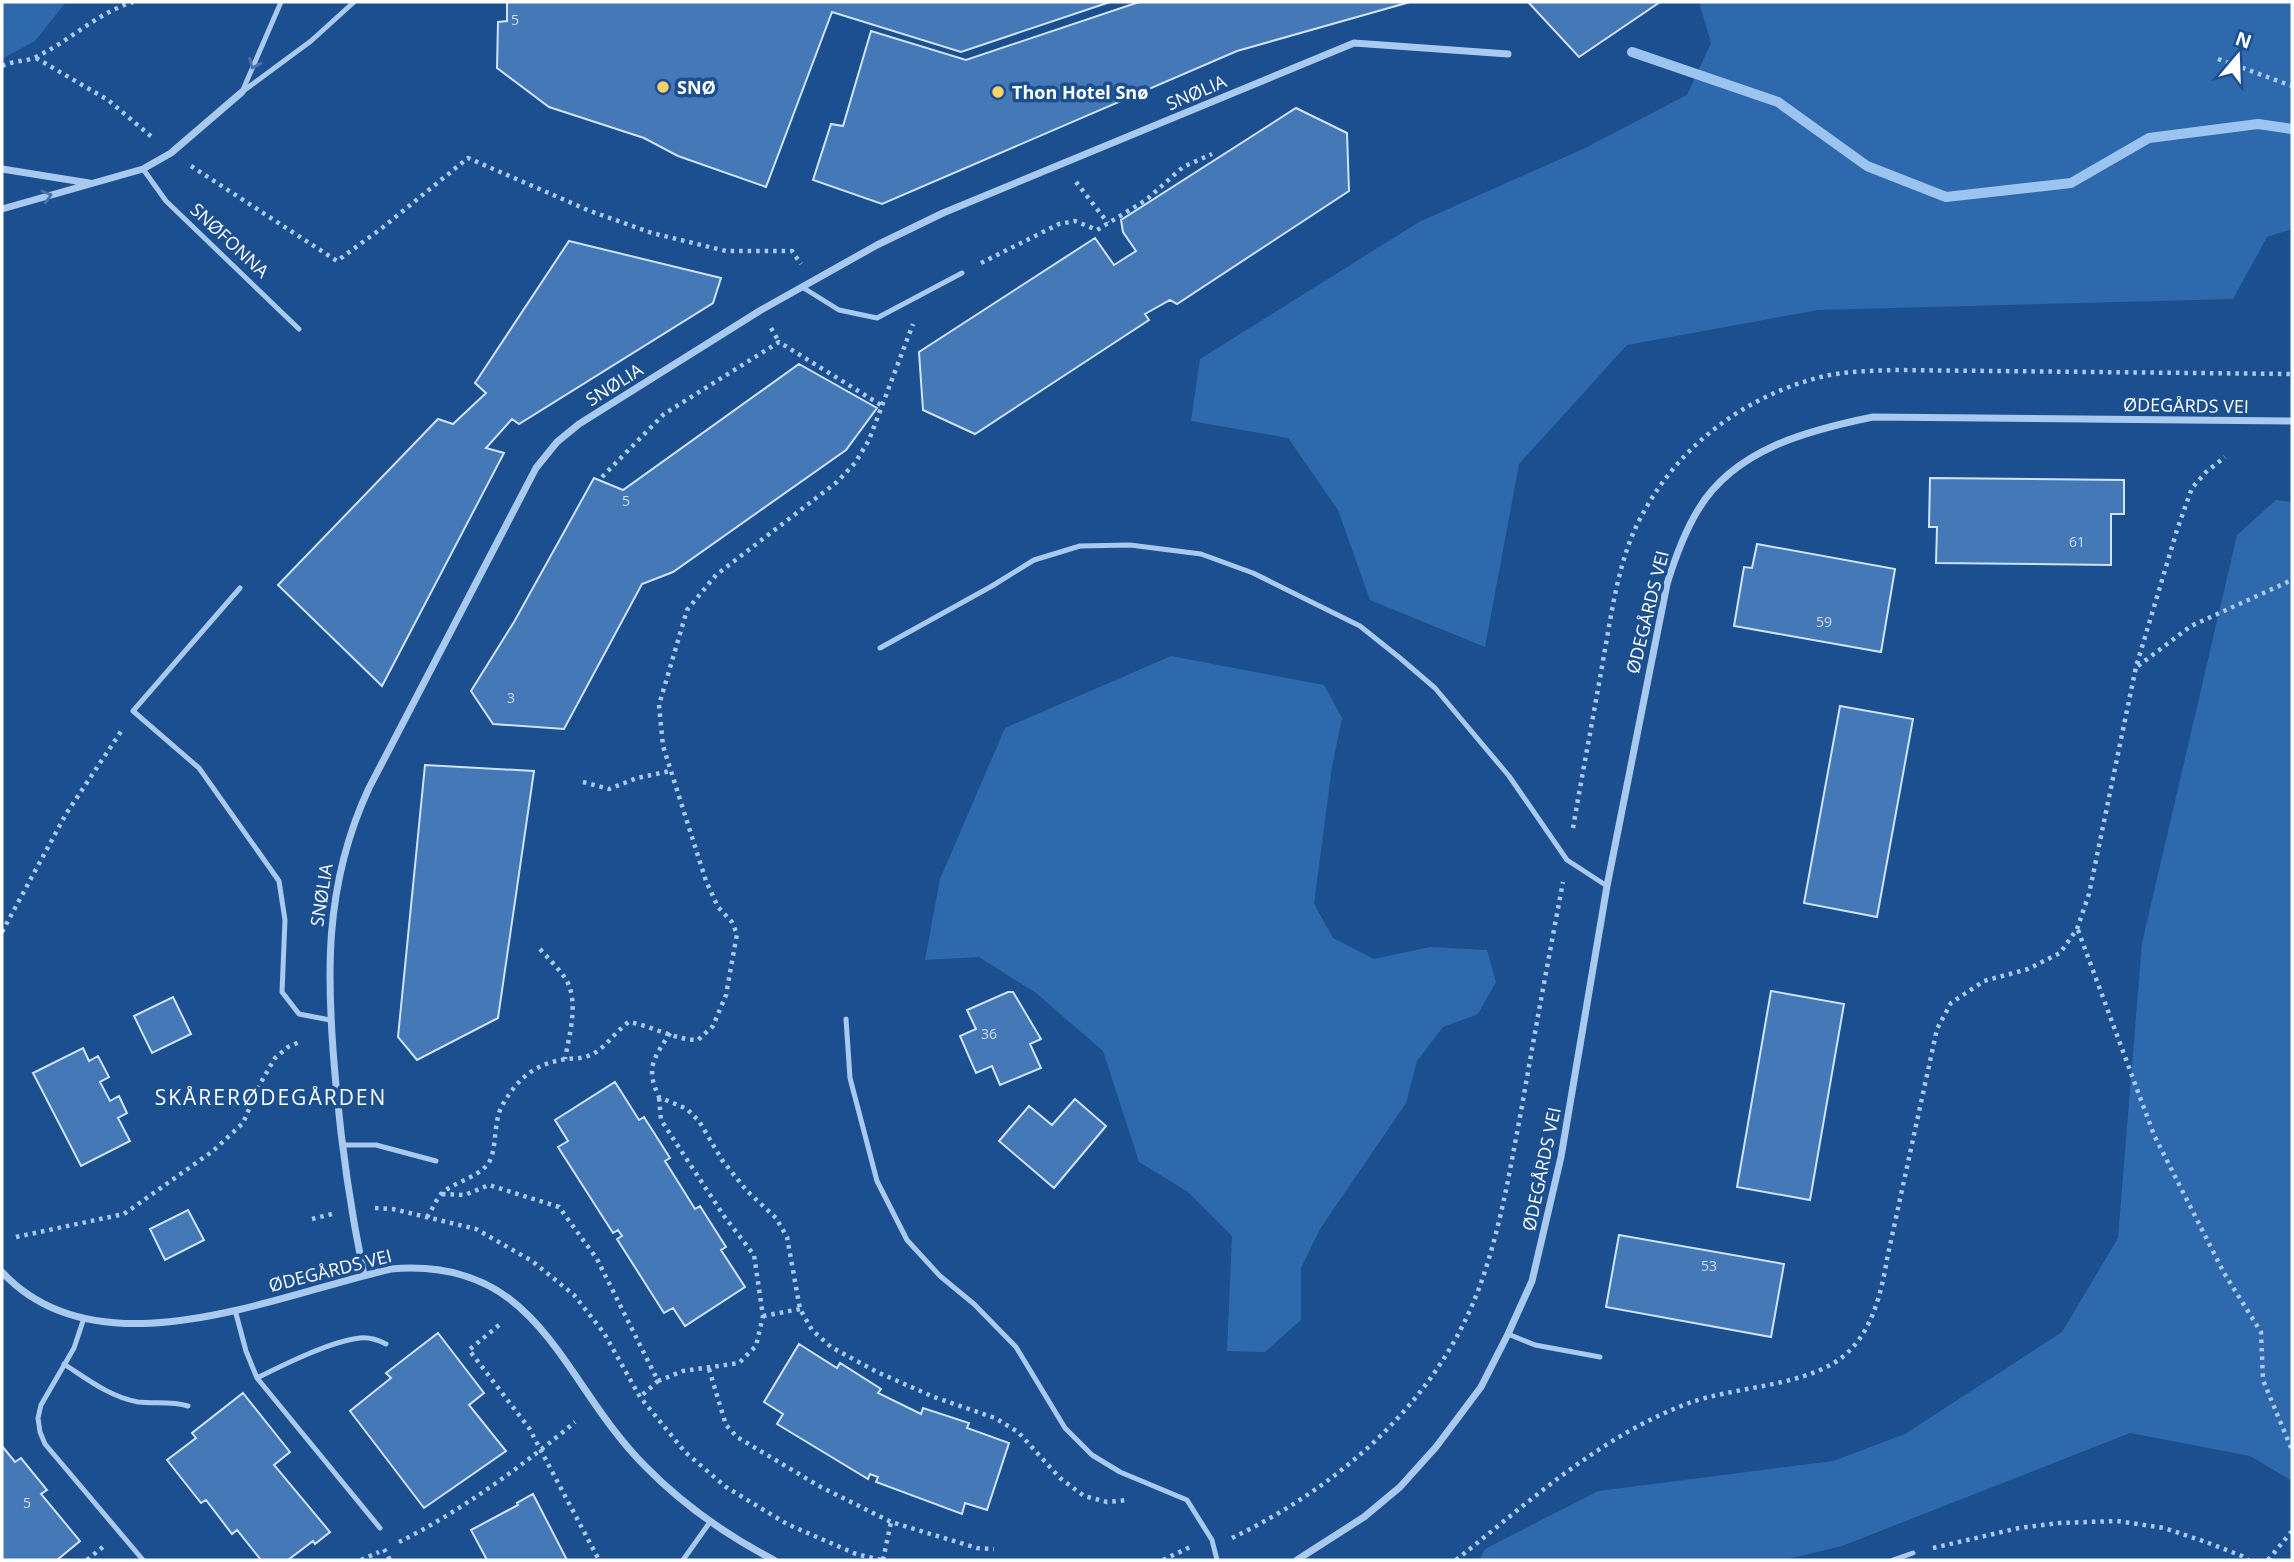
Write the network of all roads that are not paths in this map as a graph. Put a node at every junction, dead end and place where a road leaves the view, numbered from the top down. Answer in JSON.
{"nodes":[{"id":1,"x":281,"y":2,"type":"edge"},
{"id":2,"x":354,"y":2,"type":"edge"},
{"id":3,"x":1507,"y":54,"type":"dead end"},
{"id":4,"x":242,"y":92,"type":"junction"},
{"id":5,"x":2,"y":169,"type":"edge"},
{"id":6,"x":143,"y":169,"type":"junction"},
{"id":7,"x":93,"y":183,"type":"junction"},
{"id":8,"x":2,"y":209,"type":"edge"},
{"id":9,"x":962,"y":273,"type":"road end"},
{"id":10,"x":802,"y":287,"type":"junction"},
{"id":11,"x":299,"y":329,"type":"dead end"},
{"id":12,"x":2292,"y":422,"type":"edge"},
{"id":13,"x":240,"y":589,"type":"dead end"},
{"id":14,"x":880,"y":648,"type":"dead end"},
{"id":15,"x":1608,"y":887,"type":"junction"},
{"id":16,"x":846,"y":1019,"type":"dead end"},
{"id":17,"x":330,"y":1020,"type":"junction"},
{"id":18,"x":342,"y":1145,"type":"junction"},
{"id":19,"x":436,"y":1161,"type":"dead end"},
{"id":20,"x":2,"y":1272,"type":"edge"},
{"id":21,"x":364,"y":1275,"type":"junction"},
{"id":22,"x":235,"y":1310,"type":"junction"},
{"id":23,"x":83,"y":1318,"type":"junction"},
{"id":24,"x":1508,"y":1334,"type":"junction"},
{"id":25,"x":386,"y":1344,"type":"dead end"},
{"id":26,"x":1600,"y":1357,"type":"dead end"},
{"id":27,"x":64,"y":1364,"type":"junction"},
{"id":28,"x":257,"y":1378,"type":"junction"},
{"id":29,"x":188,"y":1406,"type":"dead end"},
{"id":30,"x":710,"y":1522,"type":"junction"},
{"id":31,"x":380,"y":1528,"type":"dead end"},
{"id":32,"x":1913,"y":1553,"type":"road end"},
{"id":33,"x":143,"y":1560,"type":"edge"},
{"id":34,"x":683,"y":1560,"type":"edge"},
{"id":35,"x":774,"y":1560,"type":"edge"},
{"id":36,"x":1217,"y":1560,"type":"edge"},
{"id":37,"x":1297,"y":1560,"type":"edge"},
{"id":38,"x":1893,"y":1560,"type":"edge"}],
"edges":[{"from":1,"to":4,"type":"lane","one_way":true},
{"from":2,"to":4,"type":"lane"},
{"from":3,"to":10,"type":"street","name":"SNØLIA"},
{"from":4,"to":6,"type":"street"},
{"from":5,"to":7,"type":"street"},
{"from":6,"to":7,"type":"street"},
{"from":6,"to":11,"type":"lane","name":"SNØFONNA"},
{"from":8,"to":7,"type":"street","one_way":true},
{"from":9,"to":10,"type":"lane"},
{"from":10,"to":17,"type":"street","name":"SNØLIA"},
{"from":12,"to":15,"type":"street","name":"ØDEGÅRDS VEI"},
{"from":13,"to":17,"type":"lane"},
{"from":14,"to":15,"type":"lane"},
{"from":15,"to":24,"type":"street","name":"ØDEGÅRDS VEI"},
{"from":16,"to":36,"type":"lane"},
{"from":17,"to":18,"type":"street","name":"SNØLIA"},
{"from":18,"to":19,"type":"lane"},
{"from":18,"to":21,"type":"street","name":"SNØLIA"},
{"from":20,"to":23,"type":"street","name":"ØDEGÅRDS VEI"},
{"from":21,"to":22,"type":"street","name":"ØDEGÅRDS VEI"},
{"from":21,"to":30,"type":"street","name":"ØDEGÅRDS VEI"},
{"from":22,"to":23,"type":"street","name":"ØDEGÅRDS VEI"},
{"from":22,"to":28,"type":"lane"},
{"from":23,"to":27,"type":"lane"},
{"from":24,"to":26,"type":"lane"},
{"from":24,"to":37,"type":"street","name":"ØDEGÅRDS VEI"},
{"from":25,"to":28,"type":"lane"},
{"from":27,"to":29,"type":"lane"},
{"from":27,"to":33,"type":"lane"},
{"from":28,"to":31,"type":"lane"},
{"from":30,"to":34,"type":"lane"},
{"from":30,"to":35,"type":"street","name":"ØDEGÅRDS VEI"},
{"from":32,"to":38,"type":"lane"}]}
